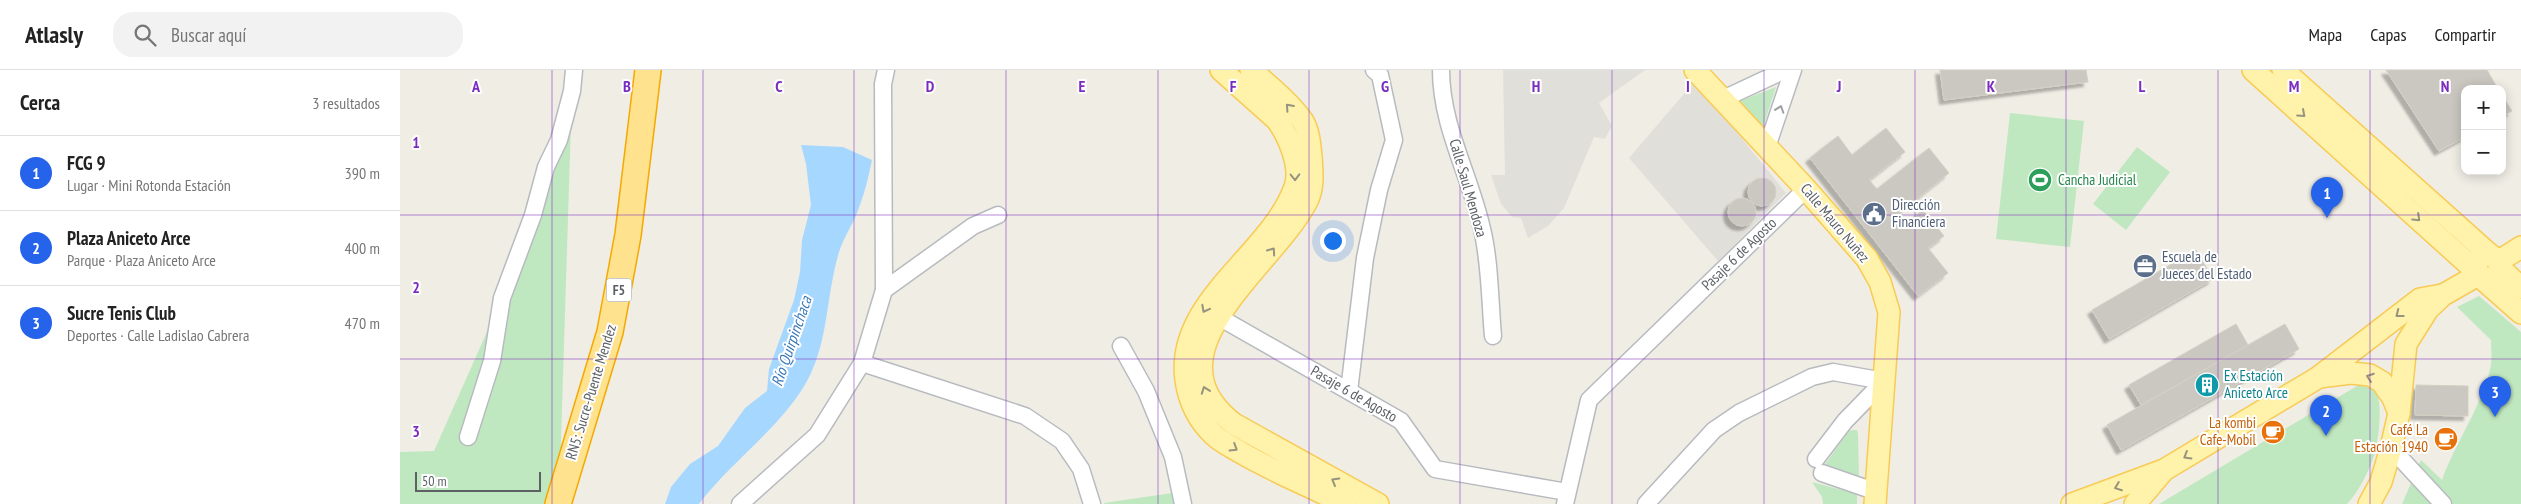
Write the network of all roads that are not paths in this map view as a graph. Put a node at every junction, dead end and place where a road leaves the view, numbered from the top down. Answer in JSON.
{"nodes":[{"id":1,"x":574,"y":70,"type":"edge"},
{"id":2,"x":648,"y":70,"type":"edge"},
{"id":3,"x":886,"y":70,"type":"edge"},
{"id":4,"x":1221,"y":70,"type":"edge"},
{"id":5,"x":1250,"y":70,"type":"edge"},
{"id":6,"x":1374,"y":70,"type":"edge"},
{"id":7,"x":1442,"y":70,"type":"edge"},
{"id":8,"x":1695,"y":70,"type":"edge"},
{"id":9,"x":1785,"y":70,"type":"edge"},
{"id":10,"x":1792,"y":70,"type":"edge"},
{"id":11,"x":2253,"y":70,"type":"edge"},
{"id":12,"x":2283,"y":70,"type":"edge"},
{"id":13,"x":1723,"y":99,"type":"junction"},
{"id":14,"x":2340,"y":135,"type":"junction"},
{"id":15,"x":1767,"y":147,"type":"junction"},
{"id":16,"x":1806,"y":189,"type":"junction"},
{"id":17,"x":998,"y":215,"type":"dead end"},
{"id":18,"x":2521,"y":247,"type":"edge"},
{"id":19,"x":2488,"y":268,"type":"junction"},
{"id":20,"x":2521,"y":288,"type":"edge"},
{"id":21,"x":884,"y":290,"type":"junction"},
{"id":22,"x":2443,"y":295,"type":"junction"},
{"id":23,"x":2521,"y":313,"type":"edge"},
{"id":24,"x":1217,"y":316,"type":"junction"},
{"id":25,"x":1493,"y":336,"type":"dead end"},
{"id":26,"x":1121,"y":346,"type":"dead end"},
{"id":27,"x":862,"y":363,"type":"junction"},
{"id":28,"x":2319,"y":377,"type":"junction"},
{"id":29,"x":1884,"y":382,"type":"junction"},
{"id":30,"x":1349,"y":391,"type":"junction"},
{"id":31,"x":2399,"y":413,"type":"junction"},
{"id":32,"x":468,"y":437,"type":"dead end"},
{"id":33,"x":2391,"y":448,"type":"junction"},
{"id":34,"x":2164,"y":470,"type":"junction"},
{"id":35,"x":1566,"y":498,"type":"edge"},
{"id":36,"x":1876,"y":498,"type":"edge"},
{"id":37,"x":747,"y":502,"type":"edge"},
{"id":38,"x":558,"y":504,"type":"edge"},
{"id":39,"x":1092,"y":504,"type":"edge"},
{"id":40,"x":1183,"y":504,"type":"edge"},
{"id":41,"x":1345,"y":504,"type":"edge"},
{"id":42,"x":1378,"y":504,"type":"edge"},
{"id":43,"x":1646,"y":504,"type":"edge"},
{"id":44,"x":2072,"y":504,"type":"edge"},
{"id":45,"x":2135,"y":504,"type":"edge"},
{"id":46,"x":2369,"y":504,"type":"edge"},
{"id":47,"x":2443,"y":504,"type":"edge"}],
"edges":[{"from":1,"to":32,"type":"street"},
{"from":2,"to":38,"type":"highway","name":"RN5: Sucre-Puente Mendez","number":"F5"},
{"from":3,"to":21,"type":"street"},
{"from":4,"to":41,"type":"main road","one_way":true},
{"from":24,"to":5,"type":"main road","one_way":true},
{"from":6,"to":30,"type":"street"},
{"from":7,"to":25,"type":"street","name":"Calle Saul Mendoza"},
{"from":8,"to":13,"type":"main road","name":"Calle Mauro Nuñez"},
{"from":9,"to":13,"type":"street"},
{"from":15,"to":10,"type":"street","one_way":true},
{"from":11,"to":14,"type":"main road","one_way":true},
{"from":12,"to":14,"type":"main road"},
{"from":13,"to":15,"type":"main road","name":"Calle Mauro Nuñez"},
{"from":14,"to":19,"type":"main road"},
{"from":15,"to":16,"type":"main road","name":"Calle Mauro Nuñez"},
{"from":16,"to":29,"type":"main road","name":"Calle Mauro Nuñez"},
{"from":16,"to":35,"type":"street","name":"Pasaje 6 de Agosto"},
{"from":17,"to":21,"type":"street"},
{"from":18,"to":19,"type":"main road"},
{"from":19,"to":20,"type":"main road"},
{"from":19,"to":22,"type":"main road"},
{"from":19,"to":23,"type":"main road"},
{"from":21,"to":27,"type":"street"},
{"from":22,"to":28,"type":"main road","one_way":true},
{"from":22,"to":31,"type":"main road"},
{"from":24,"to":30,"type":"street","name":"Pasaje 6 de Agosto"},
{"from":42,"to":24,"type":"main road","one_way":true},
{"from":26,"to":40,"type":"street"},
{"from":27,"to":37,"type":"street"},
{"from":27,"to":39,"type":"street"},
{"from":31,"to":28,"type":"main road","one_way":true},
{"from":28,"to":34,"type":"main road","one_way":true},
{"from":29,"to":36,"type":"main road","name":"Calle Mauro Nuñez"},
{"from":29,"to":36,"type":"street"},
{"from":29,"to":43,"type":"street"},
{"from":30,"to":35,"type":"street","name":"Pasaje 6 de Agosto"},
{"from":31,"to":33,"type":"main road"},
{"from":33,"to":46,"type":"main road"},
{"from":33,"to":47,"type":"street"},
{"from":34,"to":44,"type":"main road","one_way":true},
{"from":34,"to":45,"type":"main road"}]}
